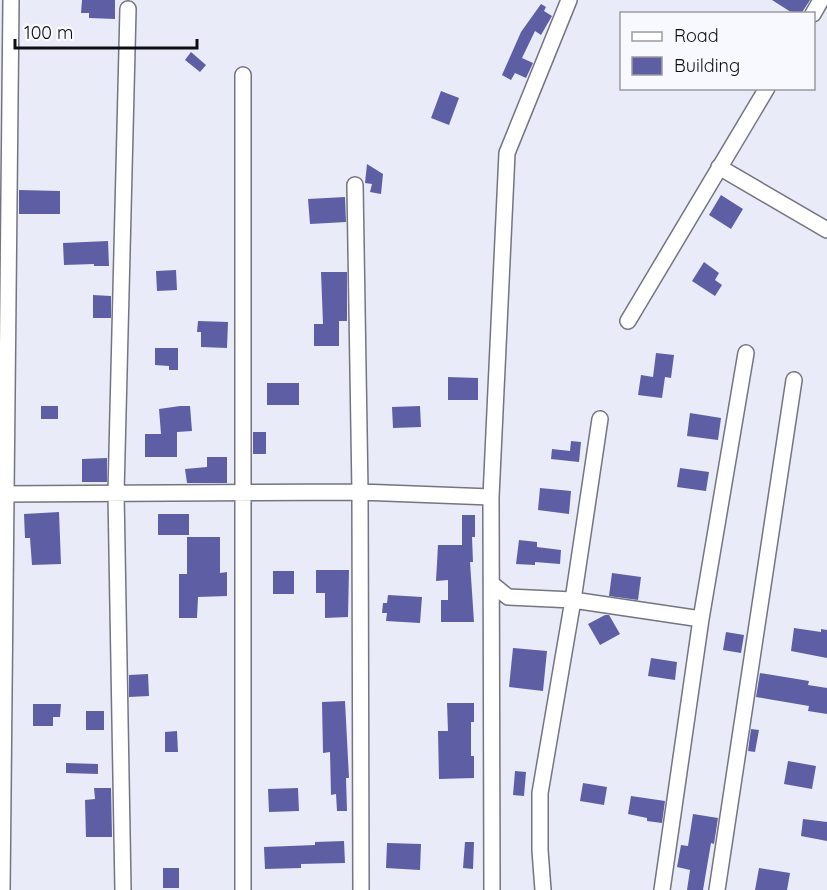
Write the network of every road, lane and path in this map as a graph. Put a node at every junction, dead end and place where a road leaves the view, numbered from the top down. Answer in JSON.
{"nodes":[{"id":1,"x":11,"y":0,"type":"edge"},
{"id":2,"x":569,"y":0,"type":"edge"},
{"id":3,"x":128,"y":9,"type":"dead end"},
{"id":4,"x":243,"y":75,"type":"dead end"},
{"id":5,"x":766,"y":90,"type":"edge"},
{"id":6,"x":719,"y":167,"type":"junction"},
{"id":7,"x":355,"y":185,"type":"dead end"},
{"id":8,"x":827,"y":230,"type":"edge"},
{"id":9,"x":628,"y":321,"type":"dead end"},
{"id":10,"x":746,"y":353,"type":"dead end"},
{"id":11,"x":794,"y":380,"type":"dead end"},
{"id":12,"x":600,"y":419,"type":"dead end"},
{"id":13,"x":242,"y":491,"type":"junction"},
{"id":14,"x":360,"y":492,"type":"junction"},
{"id":15,"x":3,"y":493,"type":"edge"},
{"id":16,"x":116,"y":493,"type":"junction"},
{"id":17,"x":491,"y":497,"type":"junction"},
{"id":18,"x":492,"y":584,"type":"junction"},
{"id":19,"x":573,"y":600,"type":"junction"},
{"id":20,"x":701,"y":619,"type":"junction"},
{"id":21,"x":2,"y":890,"type":"edge"},
{"id":22,"x":123,"y":890,"type":"edge"},
{"id":23,"x":243,"y":890,"type":"edge"},
{"id":24,"x":361,"y":890,"type":"edge"},
{"id":25,"x":492,"y":890,"type":"edge"},
{"id":26,"x":543,"y":890,"type":"edge"},
{"id":27,"x":662,"y":890,"type":"edge"},
{"id":28,"x":717,"y":890,"type":"edge"}],
"edges":[{"from":1,"to":15,"type":"street"},
{"from":2,"to":17,"type":"street"},
{"from":3,"to":16,"type":"street"},
{"from":4,"to":13,"type":"street"},
{"from":5,"to":6,"type":"street"},
{"from":6,"to":8,"type":"street"},
{"from":6,"to":9,"type":"street"},
{"from":7,"to":14,"type":"street"},
{"from":10,"to":20,"type":"street"},
{"from":11,"to":28,"type":"street"},
{"from":12,"to":19,"type":"street"},
{"from":13,"to":14,"type":"street"},
{"from":13,"to":16,"type":"street"},
{"from":13,"to":23,"type":"street"},
{"from":14,"to":17,"type":"street"},
{"from":14,"to":24,"type":"street"},
{"from":15,"to":16,"type":"street"},
{"from":15,"to":21,"type":"street"},
{"from":16,"to":22,"type":"street"},
{"from":17,"to":18,"type":"street"},
{"from":18,"to":19,"type":"street"},
{"from":18,"to":25,"type":"street"},
{"from":19,"to":20,"type":"street"},
{"from":19,"to":26,"type":"street"},
{"from":20,"to":27,"type":"street"}]}
